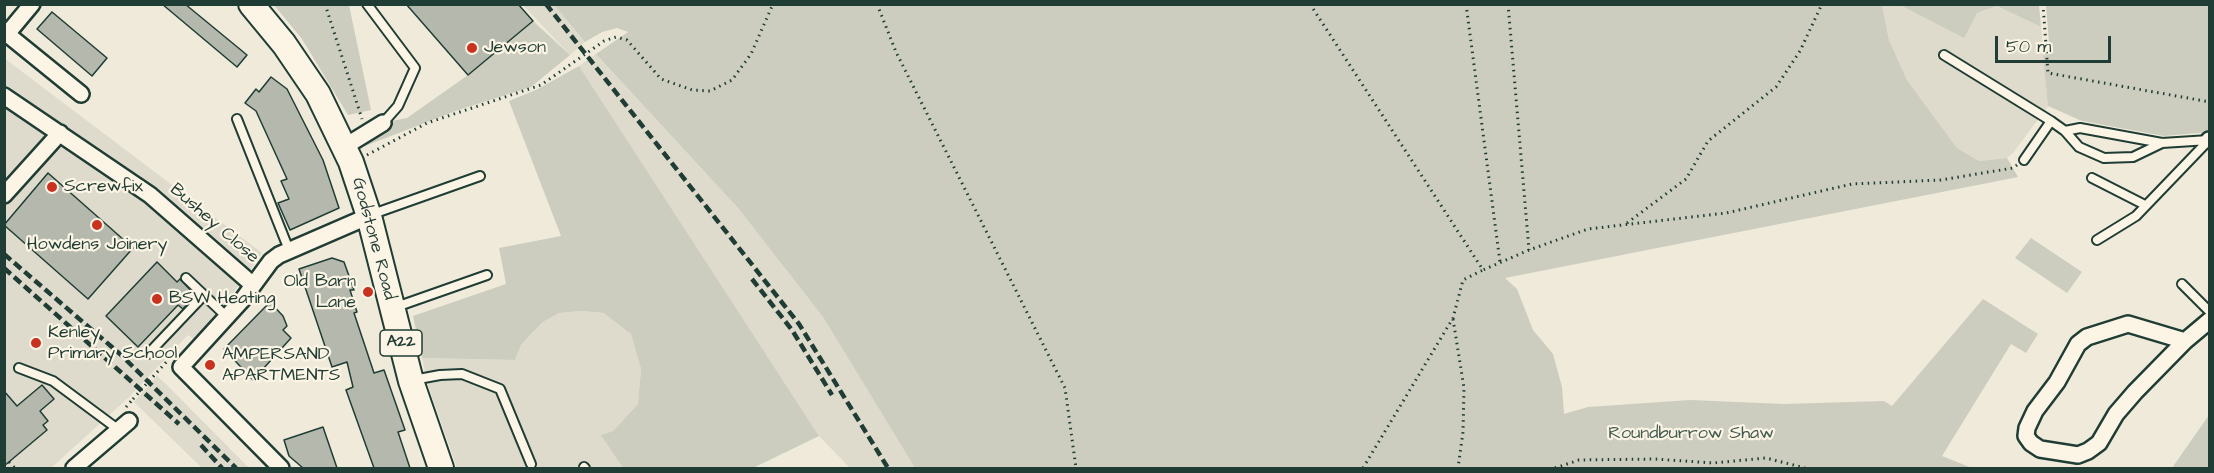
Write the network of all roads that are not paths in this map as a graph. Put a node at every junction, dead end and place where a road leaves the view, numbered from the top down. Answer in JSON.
{"nodes":[{"id":1,"x":32,"y":4,"type":"edge"},
{"id":2,"x":251,"y":4,"type":"edge"},
{"id":3,"x":367,"y":4,"type":"edge"},
{"id":4,"x":6,"y":33,"type":"edge"},
{"id":5,"x":1944,"y":55,"type":"dead end"},
{"id":6,"x":81,"y":94,"type":"dead end"},
{"id":7,"x":4,"y":96,"type":"edge"},
{"id":8,"x":237,"y":119,"type":"dead end"},
{"id":9,"x":2051,"y":121,"type":"junction"},
{"id":10,"x":382,"y":123,"type":"joint"},
{"id":11,"x":2065,"y":131,"type":"junction"},
{"id":12,"x":60,"y":133,"type":"junction"},
{"id":13,"x":2209,"y":140,"type":"edge"},
{"id":14,"x":2162,"y":143,"type":"junction"},
{"id":15,"x":353,"y":148,"type":"junction"},
{"id":16,"x":2024,"y":160,"type":"road end"},
{"id":17,"x":480,"y":176,"type":"dead end"},
{"id":18,"x":2092,"y":178,"type":"dead end"},
{"id":19,"x":4,"y":195,"type":"edge"},
{"id":20,"x":2145,"y":205,"type":"junction"},
{"id":21,"x":369,"y":216,"type":"junction"},
{"id":22,"x":2097,"y":240,"type":"dead end"},
{"id":23,"x":289,"y":250,"type":"junction"},
{"id":24,"x":487,"y":275,"type":"dead end"},
{"id":25,"x":186,"y":278,"type":"dead end"},
{"id":26,"x":2182,"y":284,"type":"dead end"},
{"id":27,"x":253,"y":285,"type":"junction"},
{"id":28,"x":204,"y":295,"type":"junction"},
{"id":29,"x":392,"y":309,"type":"junction"},
{"id":30,"x":2210,"y":312,"type":"edge"},
{"id":31,"x":227,"y":317,"type":"junction"},
{"id":32,"x":2210,"y":320,"type":"edge"},
{"id":33,"x":2185,"y":341,"type":"junction"},
{"id":34,"x":148,"y":354,"type":"dead end"},
{"id":35,"x":19,"y":368,"type":"dead end"},
{"id":36,"x":411,"y":381,"type":"junction"},
{"id":37,"x":124,"y":420,"type":"joint"},
{"id":38,"x":531,"y":464,"type":"dead end"},
{"id":39,"x":74,"y":468,"type":"edge"},
{"id":40,"x":281,"y":468,"type":"edge"},
{"id":41,"x":441,"y":468,"type":"edge"}],
"edges":[{"from":1,"to":4,"type":"street"},
{"from":2,"to":15,"type":"highway","name":"Godstone Road","number":"A22"},
{"from":3,"to":10,"type":"lane"},
{"from":4,"to":6,"type":"street"},
{"from":5,"to":9,"type":"lane"},
{"from":7,"to":12,"type":"street","name":"Bushey Close"},
{"from":8,"to":23,"type":"lane"},
{"from":9,"to":11,"type":"lane"},
{"from":9,"to":16,"type":"lane"},
{"from":10,"to":15,"type":"street"},
{"from":11,"to":14,"type":"lane"},
{"from":11,"to":14,"type":"lane"},
{"from":12,"to":19,"type":"street"},
{"from":12,"to":27,"type":"street","name":"Bushey Close"},
{"from":13,"to":14,"type":"lane"},
{"from":13,"to":20,"type":"lane"},
{"from":15,"to":21,"type":"highway","name":"Godstone Road","number":"A22"},
{"from":17,"to":21,"type":"lane"},
{"from":18,"to":20,"type":"lane"},
{"from":20,"to":22,"type":"lane"},
{"from":21,"to":23,"type":"street"},
{"from":21,"to":29,"type":"highway","name":"Godstone Road","number":"A22"},
{"from":23,"to":27,"type":"street"},
{"from":24,"to":29,"type":"lane"},
{"from":25,"to":28,"type":"lane"},
{"from":26,"to":30,"type":"lane"},
{"from":27,"to":31,"type":"street"},
{"from":28,"to":31,"type":"lane"},
{"from":28,"to":34,"type":"lane"},
{"from":29,"to":36,"type":"highway","name":"Godstone Road","number":"A22"},
{"from":31,"to":40,"type":"street"},
{"from":32,"to":33,"type":"street"},
{"from":33,"to":33,"type":"street"},
{"from":35,"to":37,"type":"lane"},
{"from":36,"to":38,"type":"lane"},
{"from":36,"to":41,"type":"highway","name":"Godstone Road","number":"A22"},
{"from":37,"to":39,"type":"street"}]}
